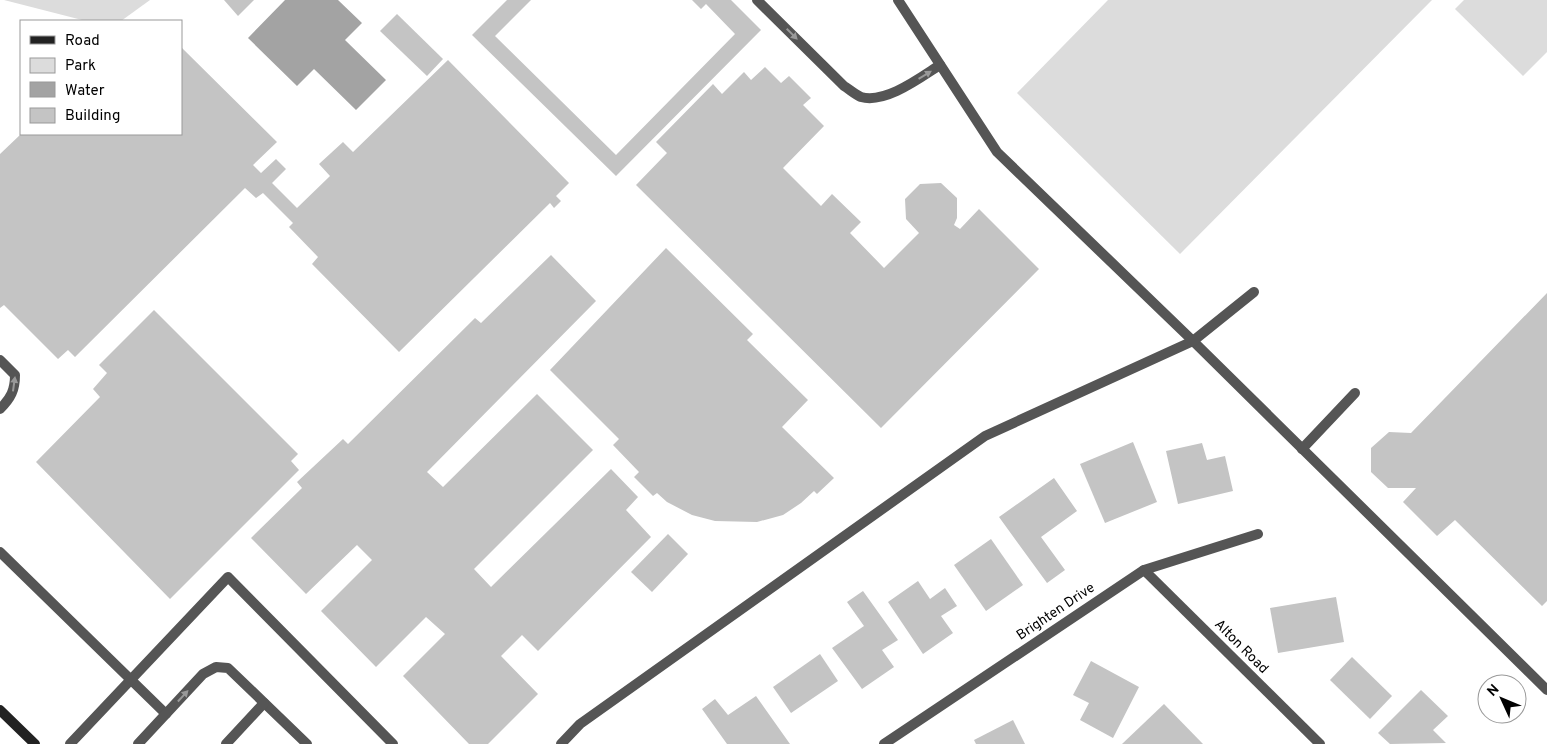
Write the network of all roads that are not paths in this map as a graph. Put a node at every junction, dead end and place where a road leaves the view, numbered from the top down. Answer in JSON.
{"nodes":[{"id":1,"x":757,"y":0,"type":"edge"},
{"id":2,"x":898,"y":0,"type":"edge"},
{"id":3,"x":940,"y":65,"type":"junction"},
{"id":4,"x":1254,"y":292,"type":"dead end"},
{"id":5,"x":1193,"y":341,"type":"junction"},
{"id":6,"x":0,"y":360,"type":"edge"},
{"id":7,"x":1355,"y":393,"type":"dead end"},
{"id":8,"x":0,"y":410,"type":"edge"},
{"id":9,"x":1302,"y":449,"type":"junction"},
{"id":10,"x":1258,"y":534,"type":"dead end"},
{"id":11,"x":0,"y":552,"type":"edge"},
{"id":12,"x":1144,"y":570,"type":"junction"},
{"id":13,"x":131,"y":680,"type":"junction"},
{"id":14,"x":1547,"y":690,"type":"edge"},
{"id":15,"x":264,"y":703,"type":"junction"},
{"id":16,"x":0,"y":710,"type":"edge"},
{"id":17,"x":166,"y":714,"type":"junction"},
{"id":18,"x":898,"y":741,"type":"edge"},
{"id":19,"x":35,"y":744,"type":"edge"},
{"id":20,"x":70,"y":744,"type":"edge"},
{"id":21,"x":138,"y":744,"type":"edge"},
{"id":22,"x":226,"y":744,"type":"edge"},
{"id":23,"x":308,"y":744,"type":"edge"},
{"id":24,"x":393,"y":744,"type":"edge"},
{"id":25,"x":561,"y":744,"type":"edge"},
{"id":26,"x":884,"y":744,"type":"edge"},
{"id":27,"x":1320,"y":744,"type":"edge"}],
"edges":[{"from":1,"to":3,"type":"street","one_way":true},
{"from":2,"to":3,"type":"street"},
{"from":3,"to":5,"type":"street"},
{"from":4,"to":5,"type":"street"},
{"from":5,"to":9,"type":"street"},
{"from":5,"to":25,"type":"street"},
{"from":8,"to":6,"type":"street","one_way":true},
{"from":7,"to":9,"type":"street"},
{"from":9,"to":14,"type":"street"},
{"from":10,"to":12,"type":"street","name":"Brighten Drive"},
{"from":11,"to":13,"type":"street"},
{"from":12,"to":18,"type":"street","name":"Brighten Drive"},
{"from":12,"to":27,"type":"street","name":"Alton Road"},
{"from":13,"to":17,"type":"street"},
{"from":13,"to":20,"type":"street"},
{"from":13,"to":24,"type":"street"},
{"from":17,"to":15,"type":"street","one_way":true},
{"from":15,"to":22,"type":"street"},
{"from":15,"to":23,"type":"street"},
{"from":16,"to":19,"type":"street"},
{"from":17,"to":21,"type":"street"},
{"from":18,"to":26,"type":"street","name":"Brighten Drive"}]}
